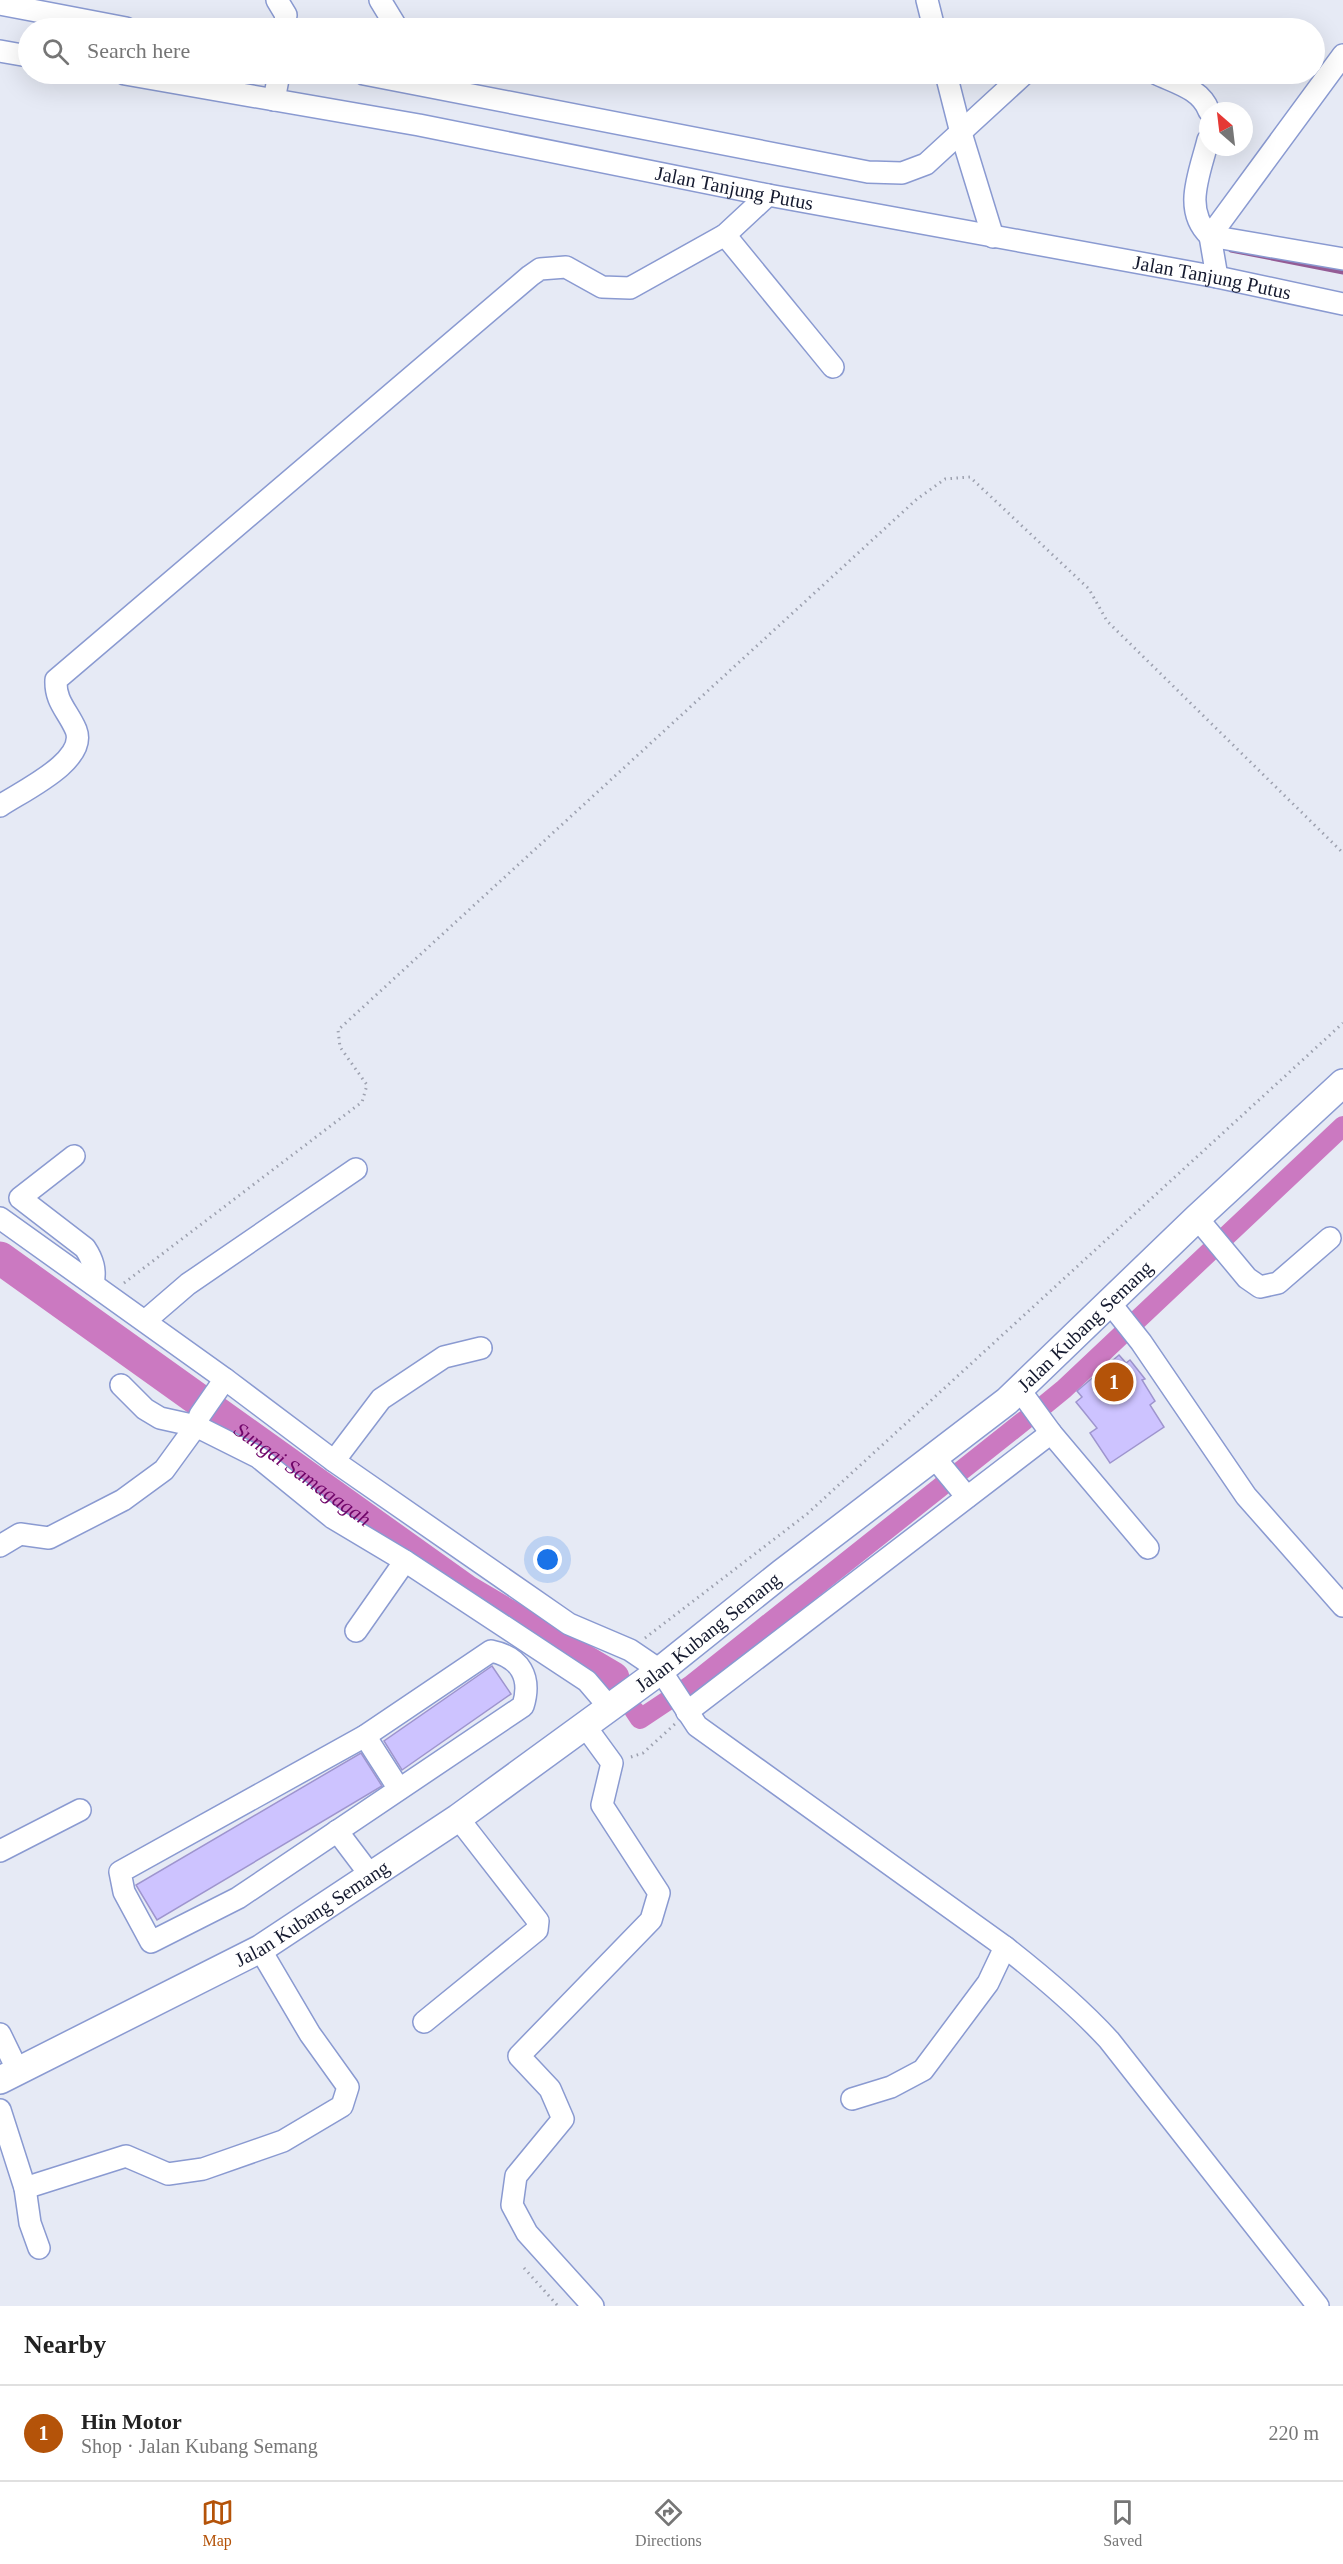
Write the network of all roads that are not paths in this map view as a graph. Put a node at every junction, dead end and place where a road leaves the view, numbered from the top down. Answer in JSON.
{"nodes":[{"id":1,"x":277,"y":0,"type":"edge"},
{"id":2,"x":380,"y":0,"type":"edge"},
{"id":3,"x":927,"y":0,"type":"edge"},
{"id":4,"x":0,"y":4,"type":"edge"},
{"id":5,"x":74,"y":18,"type":"edge"},
{"id":6,"x":286,"y":18,"type":"edge"},
{"id":7,"x":391,"y":18,"type":"edge"},
{"id":8,"x":932,"y":18,"type":"edge"},
{"id":9,"x":0,"y":51,"type":"edge"},
{"id":10,"x":18,"y":54,"type":"edge"},
{"id":11,"x":1343,"y":55,"type":"edge"},
{"id":12,"x":1325,"y":79,"type":"edge"},
{"id":13,"x":183,"y":84,"type":"edge"},
{"id":14,"x":277,"y":84,"type":"edge"},
{"id":15,"x":443,"y":84,"type":"edge"},
{"id":16,"x":949,"y":84,"type":"edge"},
{"id":17,"x":1013,"y":84,"type":"edge"},
{"id":18,"x":1179,"y":84,"type":"edge"},
{"id":19,"x":1322,"y":84,"type":"edge"},
{"id":20,"x":274,"y":100,"type":"junction"},
{"id":21,"x":1205,"y":102,"type":"edge"},
{"id":22,"x":961,"y":133,"type":"junction"},
{"id":23,"x":1204,"y":156,"type":"edge"},
{"id":24,"x":768,"y":195,"type":"junction"},
{"id":25,"x":725,"y":235,"type":"junction"},
{"id":26,"x":1210,"y":236,"type":"junction"},
{"id":27,"x":993,"y":237,"type":"junction"},
{"id":28,"x":1343,"y":259,"type":"edge"},
{"id":29,"x":1217,"y":277,"type":"junction"},
{"id":30,"x":1343,"y":304,"type":"edge"},
{"id":31,"x":833,"y":367,"type":"dead end"},
{"id":32,"x":0,"y":806,"type":"edge"},
{"id":33,"x":1343,"y":1083,"type":"edge"},
{"id":34,"x":74,"y":1156,"type":"dead end"},
{"id":35,"x":356,"y":1169,"type":"dead end"},
{"id":36,"x":0,"y":1218,"type":"edge"},
{"id":37,"x":1205,"y":1227,"type":"junction"},
{"id":38,"x":1330,"y":1238,"type":"dead end"},
{"id":39,"x":101,"y":1290,"type":"junction"},
{"id":40,"x":1117,"y":1312,"type":"junction"},
{"id":41,"x":146,"y":1322,"type":"junction"},
{"id":42,"x":481,"y":1348,"type":"dead end"},
{"id":43,"x":222,"y":1383,"type":"junction"},
{"id":44,"x":121,"y":1386,"type":"dead end"},
{"id":45,"x":1019,"y":1389,"type":"junction"},
{"id":46,"x":198,"y":1421,"type":"junction"},
{"id":47,"x":1052,"y":1433,"type":"junction"},
{"id":48,"x":334,"y":1461,"type":"junction"},
{"id":49,"x":953,"y":1479,"type":"junction"},
{"id":50,"x":0,"y":1546,"type":"edge"},
{"id":51,"x":1148,"y":1548,"type":"dead end"},
{"id":52,"x":405,"y":1561,"type":"junction"},
{"id":53,"x":1343,"y":1606,"type":"edge"},
{"id":54,"x":356,"y":1630,"type":"dead end"},
{"id":55,"x":674,"y":1691,"type":"junction"},
{"id":56,"x":610,"y":1708,"type":"junction"},
{"id":57,"x":585,"y":1726,"type":"junction"},
{"id":58,"x":365,"y":1736,"type":"junction"},
{"id":59,"x":399,"y":1789,"type":"junction"},
{"id":60,"x":80,"y":1810,"type":"dead end"},
{"id":61,"x":458,"y":1818,"type":"junction"},
{"id":62,"x":337,"y":1831,"type":"junction"},
{"id":63,"x":0,"y":1851,"type":"edge"},
{"id":64,"x":371,"y":1876,"type":"junction"},
{"id":65,"x":1005,"y":1947,"type":"junction"},
{"id":66,"x":260,"y":1949,"type":"junction"},
{"id":67,"x":424,"y":2022,"type":"dead end"},
{"id":68,"x":0,"y":2034,"type":"edge"},
{"id":69,"x":9,"y":2075,"type":"edge"},
{"id":70,"x":852,"y":2099,"type":"dead end"},
{"id":71,"x":0,"y":2110,"type":"edge"},
{"id":72,"x":25,"y":2188,"type":"junction"},
{"id":73,"x":39,"y":2248,"type":"dead end"},
{"id":74,"x":593,"y":2306,"type":"edge"},
{"id":75,"x":1318,"y":2306,"type":"edge"}],
"edges":[{"from":1,"to":6,"type":"street"},
{"from":2,"to":7,"type":"street"},
{"from":3,"to":8,"type":"street"},
{"from":4,"to":5,"type":"street"},
{"from":9,"to":10,"type":"street"},
{"from":11,"to":12,"type":"street"},
{"from":13,"to":20,"type":"street","name":"Jalan Tanjung Putus"},
{"from":14,"to":20,"type":"street"},
{"from":15,"to":22,"type":"street"},
{"from":16,"to":22,"type":"street"},
{"from":17,"to":22,"type":"street"},
{"from":18,"to":21,"type":"street"},
{"from":19,"to":26,"type":"street"},
{"from":20,"to":24,"type":"street","name":"Jalan Tanjung Putus"},
{"from":22,"to":27,"type":"street"},
{"from":23,"to":26,"type":"street"},
{"from":24,"to":25,"type":"street"},
{"from":24,"to":27,"type":"street","name":"Jalan Tanjung Putus"},
{"from":25,"to":31,"type":"street"},
{"from":25,"to":32,"type":"street"},
{"from":26,"to":28,"type":"street"},
{"from":26,"to":29,"type":"street"},
{"from":27,"to":29,"type":"street","name":"Jalan Tanjung Putus"},
{"from":29,"to":30,"type":"street","name":"Jalan Tanjung Putus"},
{"from":33,"to":37,"type":"main road","name":"Jalan Kubang Semang"},
{"from":34,"to":39,"type":"street"},
{"from":35,"to":41,"type":"street"},
{"from":36,"to":39,"type":"street"},
{"from":37,"to":38,"type":"street"},
{"from":37,"to":40,"type":"main road","name":"Jalan Kubang Semang"},
{"from":39,"to":41,"type":"street"},
{"from":40,"to":45,"type":"main road","name":"Jalan Kubang Semang"},
{"from":40,"to":53,"type":"street"},
{"from":41,"to":43,"type":"street"},
{"from":42,"to":48,"type":"street"},
{"from":43,"to":46,"type":"street"},
{"from":43,"to":48,"type":"street"},
{"from":44,"to":46,"type":"street"},
{"from":45,"to":47,"type":"street"},
{"from":45,"to":49,"type":"main road","name":"Jalan Kubang Semang"},
{"from":46,"to":50,"type":"street"},
{"from":46,"to":52,"type":"street"},
{"from":47,"to":49,"type":"street"},
{"from":47,"to":51,"type":"street"},
{"from":48,"to":55,"type":"street"},
{"from":49,"to":55,"type":"main road","name":"Jalan Kubang Semang"},
{"from":49,"to":55,"type":"street"},
{"from":52,"to":54,"type":"street"},
{"from":52,"to":56,"type":"street"},
{"from":55,"to":56,"type":"main road","name":"Jalan Kubang Semang"},
{"from":55,"to":65,"type":"street"},
{"from":56,"to":57,"type":"main road","name":"Jalan Kubang Semang"},
{"from":57,"to":61,"type":"main road","name":"Jalan Kubang Semang"},
{"from":57,"to":74,"type":"street"},
{"from":58,"to":59,"type":"street"},
{"from":58,"to":59,"type":"street"},
{"from":58,"to":62,"type":"street"},
{"from":59,"to":62,"type":"street"},
{"from":60,"to":63,"type":"street"},
{"from":61,"to":64,"type":"main road","name":"Jalan Kubang Semang"},
{"from":61,"to":67,"type":"street"},
{"from":62,"to":64,"type":"street"},
{"from":64,"to":66,"type":"main road","name":"Jalan Kubang Semang"},
{"from":65,"to":70,"type":"street"},
{"from":65,"to":75,"type":"street"},
{"from":66,"to":69,"type":"main road","name":"Jalan Kubang Semang"},
{"from":66,"to":72,"type":"street"},
{"from":68,"to":69,"type":"street"},
{"from":71,"to":72,"type":"street"},
{"from":72,"to":73,"type":"street"}]}
